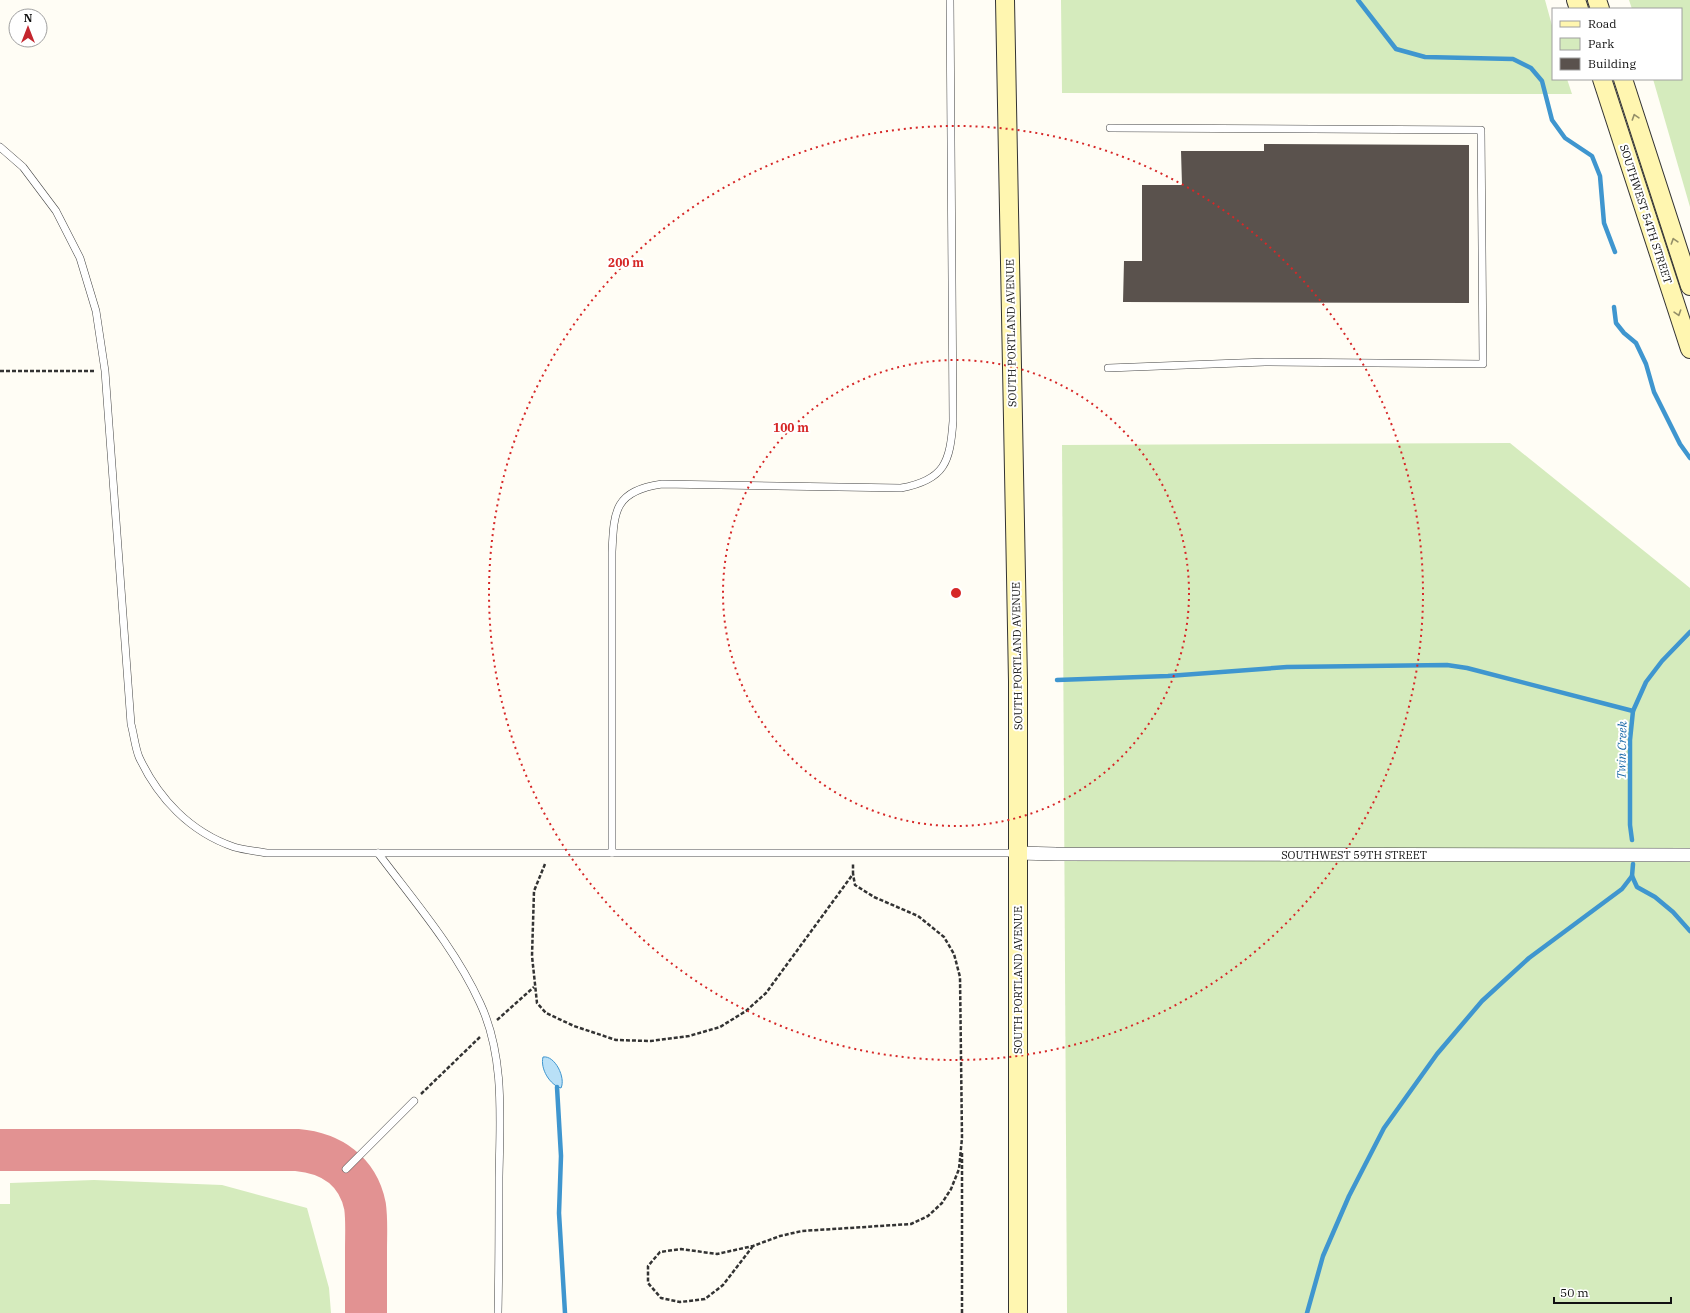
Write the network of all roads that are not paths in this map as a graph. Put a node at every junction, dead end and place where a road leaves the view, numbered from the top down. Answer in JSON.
{"nodes":[{"id":1,"x":950,"y":0,"type":"edge"},
{"id":2,"x":1005,"y":0,"type":"edge"},
{"id":3,"x":1602,"y":80,"type":"edge"},
{"id":4,"x":1623,"y":80,"type":"edge"},
{"id":5,"x":1110,"y":128,"type":"dead end"},
{"id":6,"x":0,"y":147,"type":"edge"},
{"id":7,"x":1690,"y":286,"type":"edge"},
{"id":8,"x":1690,"y":348,"type":"edge"},
{"id":9,"x":1108,"y":368,"type":"dead end"},
{"id":10,"x":378,"y":853,"type":"junction"},
{"id":11,"x":612,"y":853,"type":"junction"},
{"id":12,"x":1018,"y":853,"type":"junction"},
{"id":13,"x":1690,"y":855,"type":"edge"},
{"id":14,"x":414,"y":1101,"type":"road end"},
{"id":15,"x":346,"y":1169,"type":"dead end"},
{"id":16,"x":498,"y":1313,"type":"edge"},
{"id":17,"x":1018,"y":1313,"type":"edge"}],
"edges":[{"from":1,"to":11,"type":"lane"},
{"from":2,"to":12,"type":"main road","name":"SOUTH PORTLAND AVENUE"},
{"from":3,"to":8,"type":"main road","name":"SOUTHWEST 54TH STREET","one_way":true},
{"from":7,"to":4,"type":"main road","name":"SOUTHWEST 54TH STREET","one_way":true},
{"from":5,"to":9,"type":"lane"},
{"from":6,"to":10,"type":"lane"},
{"from":10,"to":11,"type":"lane"},
{"from":10,"to":16,"type":"lane"},
{"from":11,"to":12,"type":"lane"},
{"from":12,"to":13,"type":"street","name":"SOUTHWEST 59TH STREET"},
{"from":12,"to":17,"type":"main road","name":"SOUTH PORTLAND AVENUE"},
{"from":14,"to":15,"type":"lane"}]}
